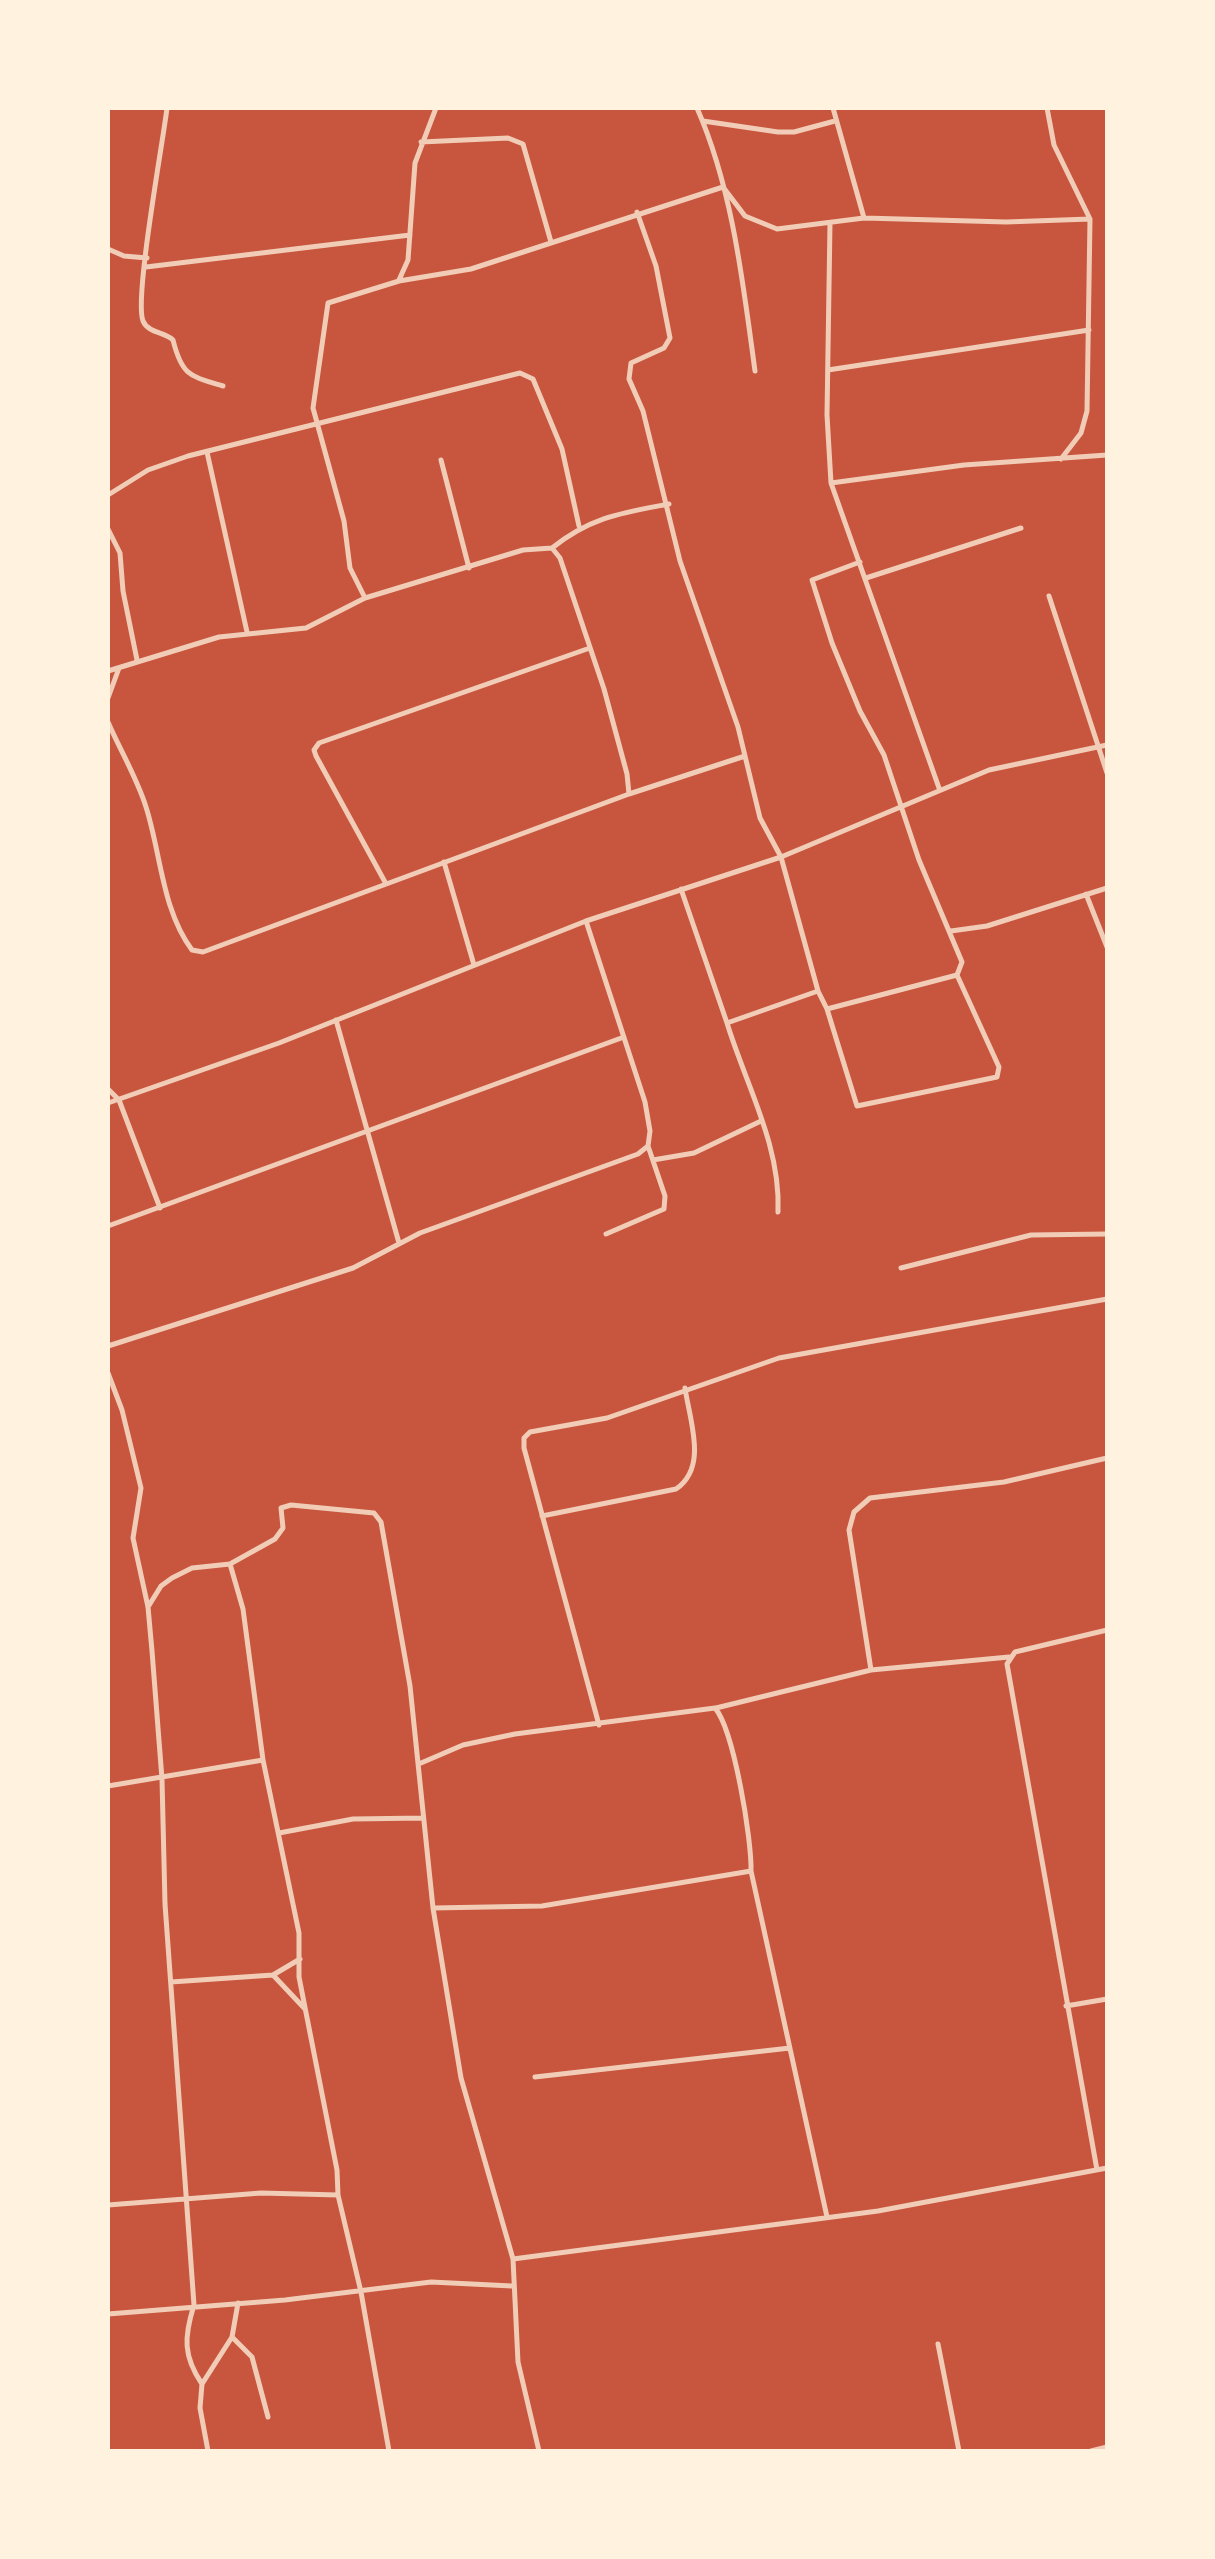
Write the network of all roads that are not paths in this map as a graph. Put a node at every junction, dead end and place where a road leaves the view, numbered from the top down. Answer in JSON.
{"nodes":[{"id":1,"x":167,"y":108,"type":"edge"},
{"id":2,"x":436,"y":108,"type":"edge"},
{"id":3,"x":697,"y":108,"type":"edge"},
{"id":4,"x":833,"y":108,"type":"edge"},
{"id":5,"x":1047,"y":108,"type":"edge"},
{"id":6,"x":702,"y":120,"type":"junction"},
{"id":7,"x":835,"y":121,"type":"junction"},
{"id":8,"x":421,"y":142,"type":"junction"},
{"id":9,"x":723,"y":187,"type":"junction"},
{"id":10,"x":637,"y":212,"type":"junction"},
{"id":11,"x":864,"y":218,"type":"junction"},
{"id":12,"x":1090,"y":219,"type":"junction"},
{"id":13,"x":830,"y":223,"type":"junction"},
{"id":14,"x":410,"y":235,"type":"junction"},
{"id":15,"x":551,"y":242,"type":"junction"},
{"id":16,"x":108,"y":249,"type":"edge"},
{"id":17,"x":147,"y":258,"type":"junction"},
{"id":18,"x":146,"y":267,"type":"junction"},
{"id":19,"x":399,"y":281,"type":"junction"},
{"id":20,"x":1089,"y":330,"type":"junction"},
{"id":21,"x":828,"y":370,"type":"junction"},
{"id":22,"x":755,"y":371,"type":"dead end"},
{"id":23,"x":223,"y":386,"type":"dead end"},
{"id":24,"x":317,"y":422,"type":"junction"},
{"id":25,"x":207,"y":452,"type":"junction"},
{"id":26,"x":1107,"y":455,"type":"edge"},
{"id":27,"x":1061,"y":459,"type":"junction"},
{"id":28,"x":441,"y":460,"type":"dead end"},
{"id":29,"x":831,"y":483,"type":"junction"},
{"id":30,"x":108,"y":495,"type":"edge"},
{"id":31,"x":669,"y":504,"type":"junction"},
{"id":32,"x":579,"y":526,"type":"junction"},
{"id":33,"x":1021,"y":528,"type":"dead end"},
{"id":34,"x":108,"y":529,"type":"edge"},
{"id":35,"x":552,"y":548,"type":"junction"},
{"id":36,"x":860,"y":562,"type":"junction"},
{"id":37,"x":469,"y":568,"type":"junction"},
{"id":38,"x":866,"y":578,"type":"junction"},
{"id":39,"x":1049,"y":596,"type":"dead end"},
{"id":40,"x":365,"y":598,"type":"junction"},
{"id":41,"x":247,"y":632,"type":"junction"},
{"id":42,"x":587,"y":649,"type":"junction"},
{"id":43,"x":137,"y":660,"type":"junction"},
{"id":44,"x":119,"y":667,"type":"junction"},
{"id":45,"x":108,"y":671,"type":"edge"},
{"id":46,"x":108,"y":698,"type":"edge"},
{"id":47,"x":108,"y":722,"type":"edge"},
{"id":48,"x":1107,"y":745,"type":"edge"},
{"id":49,"x":1098,"y":748,"type":"junction"},
{"id":50,"x":745,"y":756,"type":"junction"},
{"id":51,"x":1107,"y":773,"type":"edge"},
{"id":52,"x":939,"y":788,"type":"junction"},
{"id":53,"x":629,"y":794,"type":"junction"},
{"id":54,"x":903,"y":805,"type":"junction"},
{"id":55,"x":781,"y":857,"type":"junction"},
{"id":56,"x":444,"y":862,"type":"junction"},
{"id":57,"x":385,"y":882,"type":"junction"},
{"id":58,"x":1107,"y":888,"type":"edge"},
{"id":59,"x":681,"y":889,"type":"junction"},
{"id":60,"x":1086,"y":894,"type":"junction"},
{"id":61,"x":586,"y":921,"type":"junction"},
{"id":62,"x":951,"y":931,"type":"junction"},
{"id":63,"x":1107,"y":947,"type":"edge"},
{"id":64,"x":474,"y":965,"type":"junction"},
{"id":65,"x":957,"y":975,"type":"junction"},
{"id":66,"x":818,"y":991,"type":"junction"},
{"id":67,"x":827,"y":1009,"type":"junction"},
{"id":68,"x":336,"y":1020,"type":"junction"},
{"id":69,"x":727,"y":1023,"type":"junction"},
{"id":70,"x":624,"y":1037,"type":"junction"},
{"id":71,"x":108,"y":1089,"type":"edge"},
{"id":72,"x":119,"y":1100,"type":"junction"},
{"id":73,"x":108,"y":1103,"type":"edge"},
{"id":74,"x":761,"y":1121,"type":"junction"},
{"id":75,"x":366,"y":1130,"type":"junction"},
{"id":76,"x":648,"y":1146,"type":"junction"},
{"id":77,"x":653,"y":1160,"type":"junction"},
{"id":78,"x":160,"y":1208,"type":"junction"},
{"id":79,"x":778,"y":1212,"type":"dead end"},
{"id":80,"x":108,"y":1226,"type":"edge"},
{"id":81,"x":606,"y":1234,"type":"dead end"},
{"id":82,"x":1107,"y":1234,"type":"edge"},
{"id":83,"x":399,"y":1243,"type":"junction"},
{"id":84,"x":901,"y":1268,"type":"dead end"},
{"id":85,"x":1107,"y":1299,"type":"edge"},
{"id":86,"x":108,"y":1346,"type":"edge"},
{"id":87,"x":108,"y":1373,"type":"edge"},
{"id":88,"x":685,"y":1388,"type":"junction"},
{"id":89,"x":1107,"y":1458,"type":"edge"},
{"id":90,"x":542,"y":1516,"type":"junction"},
{"id":91,"x":230,"y":1564,"type":"junction"},
{"id":92,"x":148,"y":1607,"type":"junction"},
{"id":93,"x":1107,"y":1630,"type":"edge"},
{"id":94,"x":1009,"y":1657,"type":"junction"},
{"id":95,"x":871,"y":1670,"type":"junction"},
{"id":96,"x":715,"y":1708,"type":"junction"},
{"id":97,"x":599,"y":1725,"type":"junction"},
{"id":98,"x":263,"y":1760,"type":"junction"},
{"id":99,"x":421,"y":1763,"type":"junction"},
{"id":100,"x":162,"y":1779,"type":"junction"},
{"id":101,"x":108,"y":1786,"type":"edge"},
{"id":102,"x":423,"y":1818,"type":"junction"},
{"id":103,"x":279,"y":1833,"type":"junction"},
{"id":104,"x":751,"y":1871,"type":"junction"},
{"id":105,"x":433,"y":1908,"type":"junction"},
{"id":106,"x":300,"y":1958,"type":"junction"},
{"id":107,"x":273,"y":1975,"type":"junction"},
{"id":108,"x":171,"y":1982,"type":"junction"},
{"id":109,"x":1107,"y":1999,"type":"edge"},
{"id":110,"x":1066,"y":2006,"type":"junction"},
{"id":111,"x":305,"y":2009,"type":"junction"},
{"id":112,"x":790,"y":2048,"type":"junction"},
{"id":113,"x":535,"y":2077,"type":"dead end"},
{"id":114,"x":1107,"y":2168,"type":"edge"},
{"id":115,"x":1097,"y":2170,"type":"junction"},
{"id":116,"x":338,"y":2195,"type":"junction"},
{"id":117,"x":188,"y":2199,"type":"junction"},
{"id":118,"x":108,"y":2205,"type":"edge"},
{"id":119,"x":827,"y":2217,"type":"junction"},
{"id":120,"x":513,"y":2259,"type":"junction"},
{"id":121,"x":512,"y":2286,"type":"junction"},
{"id":122,"x":361,"y":2292,"type":"junction"},
{"id":123,"x":238,"y":2303,"type":"junction"},
{"id":124,"x":194,"y":2305,"type":"junction"},
{"id":125,"x":108,"y":2314,"type":"edge"},
{"id":126,"x":232,"y":2337,"type":"junction"},
{"id":127,"x":938,"y":2344,"type":"dead end"},
{"id":128,"x":202,"y":2384,"type":"junction"},
{"id":129,"x":268,"y":2417,"type":"dead end"},
{"id":130,"x":1107,"y":2447,"type":"edge"},
{"id":131,"x":208,"y":2451,"type":"edge"},
{"id":132,"x":389,"y":2451,"type":"edge"},
{"id":133,"x":539,"y":2451,"type":"edge"},
{"id":134,"x":959,"y":2451,"type":"edge"},
{"id":135,"x":1091,"y":2451,"type":"edge"}],
"edges":[{"from":1,"to":17,"type":"street"},
{"from":2,"to":8,"type":"street"},
{"from":3,"to":6,"type":"street"},
{"from":4,"to":7,"type":"street"},
{"from":5,"to":12,"type":"street"},
{"from":6,"to":7,"type":"street"},
{"from":6,"to":9,"type":"street"},
{"from":7,"to":11,"type":"street"},
{"from":8,"to":14,"type":"street"},
{"from":8,"to":15,"type":"street"},
{"from":9,"to":10,"type":"street"},
{"from":9,"to":13,"type":"street"},
{"from":9,"to":22,"type":"street"},
{"from":10,"to":15,"type":"street"},
{"from":10,"to":31,"type":"street"},
{"from":11,"to":12,"type":"street"},
{"from":11,"to":13,"type":"street"},
{"from":12,"to":20,"type":"street"},
{"from":13,"to":21,"type":"street"},
{"from":14,"to":18,"type":"street"},
{"from":14,"to":19,"type":"street"},
{"from":15,"to":19,"type":"street"},
{"from":16,"to":17,"type":"street"},
{"from":17,"to":18,"type":"street"},
{"from":18,"to":23,"type":"street"},
{"from":19,"to":24,"type":"street"},
{"from":20,"to":21,"type":"street"},
{"from":20,"to":27,"type":"street"},
{"from":21,"to":29,"type":"street"},
{"from":24,"to":25,"type":"street"},
{"from":24,"to":32,"type":"street"},
{"from":24,"to":40,"type":"street"},
{"from":25,"to":30,"type":"street"},
{"from":25,"to":41,"type":"street"},
{"from":26,"to":27,"type":"street"},
{"from":27,"to":29,"type":"street"},
{"from":28,"to":37,"type":"street"},
{"from":29,"to":36,"type":"street"},
{"from":31,"to":32,"type":"street"},
{"from":31,"to":50,"type":"street"},
{"from":32,"to":35,"type":"street"},
{"from":33,"to":38,"type":"street"},
{"from":34,"to":43,"type":"street"},
{"from":35,"to":37,"type":"street"},
{"from":35,"to":42,"type":"street"},
{"from":36,"to":38,"type":"street"},
{"from":36,"to":54,"type":"street"},
{"from":37,"to":40,"type":"street"},
{"from":38,"to":52,"type":"street"},
{"from":39,"to":49,"type":"street"},
{"from":40,"to":41,"type":"street"},
{"from":41,"to":43,"type":"street"},
{"from":42,"to":53,"type":"street"},
{"from":42,"to":57,"type":"street"},
{"from":43,"to":44,"type":"street"},
{"from":44,"to":45,"type":"street"},
{"from":44,"to":46,"type":"street"},
{"from":47,"to":57,"type":"street"},
{"from":48,"to":49,"type":"street"},
{"from":49,"to":51,"type":"street"},
{"from":49,"to":52,"type":"street"},
{"from":50,"to":53,"type":"street"},
{"from":50,"to":55,"type":"street"},
{"from":52,"to":54,"type":"street"},
{"from":53,"to":56,"type":"street"},
{"from":54,"to":55,"type":"street"},
{"from":54,"to":62,"type":"street"},
{"from":55,"to":59,"type":"street"},
{"from":55,"to":66,"type":"street"},
{"from":56,"to":57,"type":"street"},
{"from":56,"to":64,"type":"street"},
{"from":58,"to":60,"type":"street"},
{"from":59,"to":61,"type":"street"},
{"from":59,"to":69,"type":"street"},
{"from":60,"to":62,"type":"street"},
{"from":60,"to":63,"type":"street"},
{"from":61,"to":64,"type":"street"},
{"from":61,"to":70,"type":"street"},
{"from":62,"to":65,"type":"street"},
{"from":64,"to":68,"type":"street"},
{"from":65,"to":67,"type":"street"},
{"from":65,"to":67,"type":"street"},
{"from":66,"to":67,"type":"street"},
{"from":66,"to":69,"type":"street"},
{"from":68,"to":72,"type":"street"},
{"from":68,"to":75,"type":"street"},
{"from":69,"to":74,"type":"street"},
{"from":70,"to":75,"type":"street"},
{"from":70,"to":76,"type":"street"},
{"from":71,"to":72,"type":"street"},
{"from":72,"to":73,"type":"street"},
{"from":72,"to":78,"type":"street"},
{"from":74,"to":77,"type":"street"},
{"from":74,"to":79,"type":"street"},
{"from":75,"to":78,"type":"street"},
{"from":75,"to":83,"type":"street"},
{"from":76,"to":77,"type":"street"},
{"from":76,"to":83,"type":"street"},
{"from":77,"to":81,"type":"street"},
{"from":78,"to":80,"type":"street"},
{"from":82,"to":84,"type":"street"},
{"from":83,"to":86,"type":"street"},
{"from":85,"to":88,"type":"street"},
{"from":87,"to":92,"type":"street"},
{"from":88,"to":90,"type":"street"},
{"from":88,"to":90,"type":"street"},
{"from":89,"to":95,"type":"street"},
{"from":90,"to":97,"type":"street"},
{"from":91,"to":92,"type":"street"},
{"from":91,"to":98,"type":"street"},
{"from":91,"to":99,"type":"street"},
{"from":92,"to":100,"type":"street"},
{"from":93,"to":94,"type":"street"},
{"from":94,"to":95,"type":"street"},
{"from":94,"to":110,"type":"street"},
{"from":95,"to":96,"type":"street"},
{"from":96,"to":97,"type":"street"},
{"from":96,"to":104,"type":"street"},
{"from":97,"to":99,"type":"street"},
{"from":98,"to":100,"type":"street"},
{"from":98,"to":103,"type":"street"},
{"from":99,"to":102,"type":"street"},
{"from":100,"to":101,"type":"street"},
{"from":100,"to":108,"type":"street"},
{"from":102,"to":103,"type":"street"},
{"from":102,"to":105,"type":"street"},
{"from":103,"to":106,"type":"street"},
{"from":104,"to":105,"type":"street"},
{"from":104,"to":112,"type":"street"},
{"from":105,"to":120,"type":"street"},
{"from":106,"to":107,"type":"street"},
{"from":106,"to":111,"type":"street"},
{"from":107,"to":108,"type":"street"},
{"from":107,"to":111,"type":"street"},
{"from":108,"to":117,"type":"street"},
{"from":109,"to":110,"type":"street"},
{"from":110,"to":115,"type":"street"},
{"from":111,"to":116,"type":"street"},
{"from":112,"to":113,"type":"street"},
{"from":112,"to":119,"type":"street"},
{"from":114,"to":115,"type":"street"},
{"from":115,"to":119,"type":"street"},
{"from":116,"to":117,"type":"street"},
{"from":116,"to":122,"type":"street"},
{"from":117,"to":118,"type":"street"},
{"from":117,"to":124,"type":"street"},
{"from":119,"to":120,"type":"street"},
{"from":120,"to":121,"type":"street"},
{"from":121,"to":122,"type":"street"},
{"from":121,"to":133,"type":"street"},
{"from":122,"to":123,"type":"street"},
{"from":122,"to":132,"type":"street"},
{"from":123,"to":124,"type":"street"},
{"from":123,"to":126,"type":"street"},
{"from":124,"to":125,"type":"street"},
{"from":124,"to":128,"type":"street"},
{"from":126,"to":128,"type":"street"},
{"from":126,"to":129,"type":"street"},
{"from":127,"to":134,"type":"street"},
{"from":128,"to":131,"type":"street"},
{"from":130,"to":135,"type":"street"}]}
